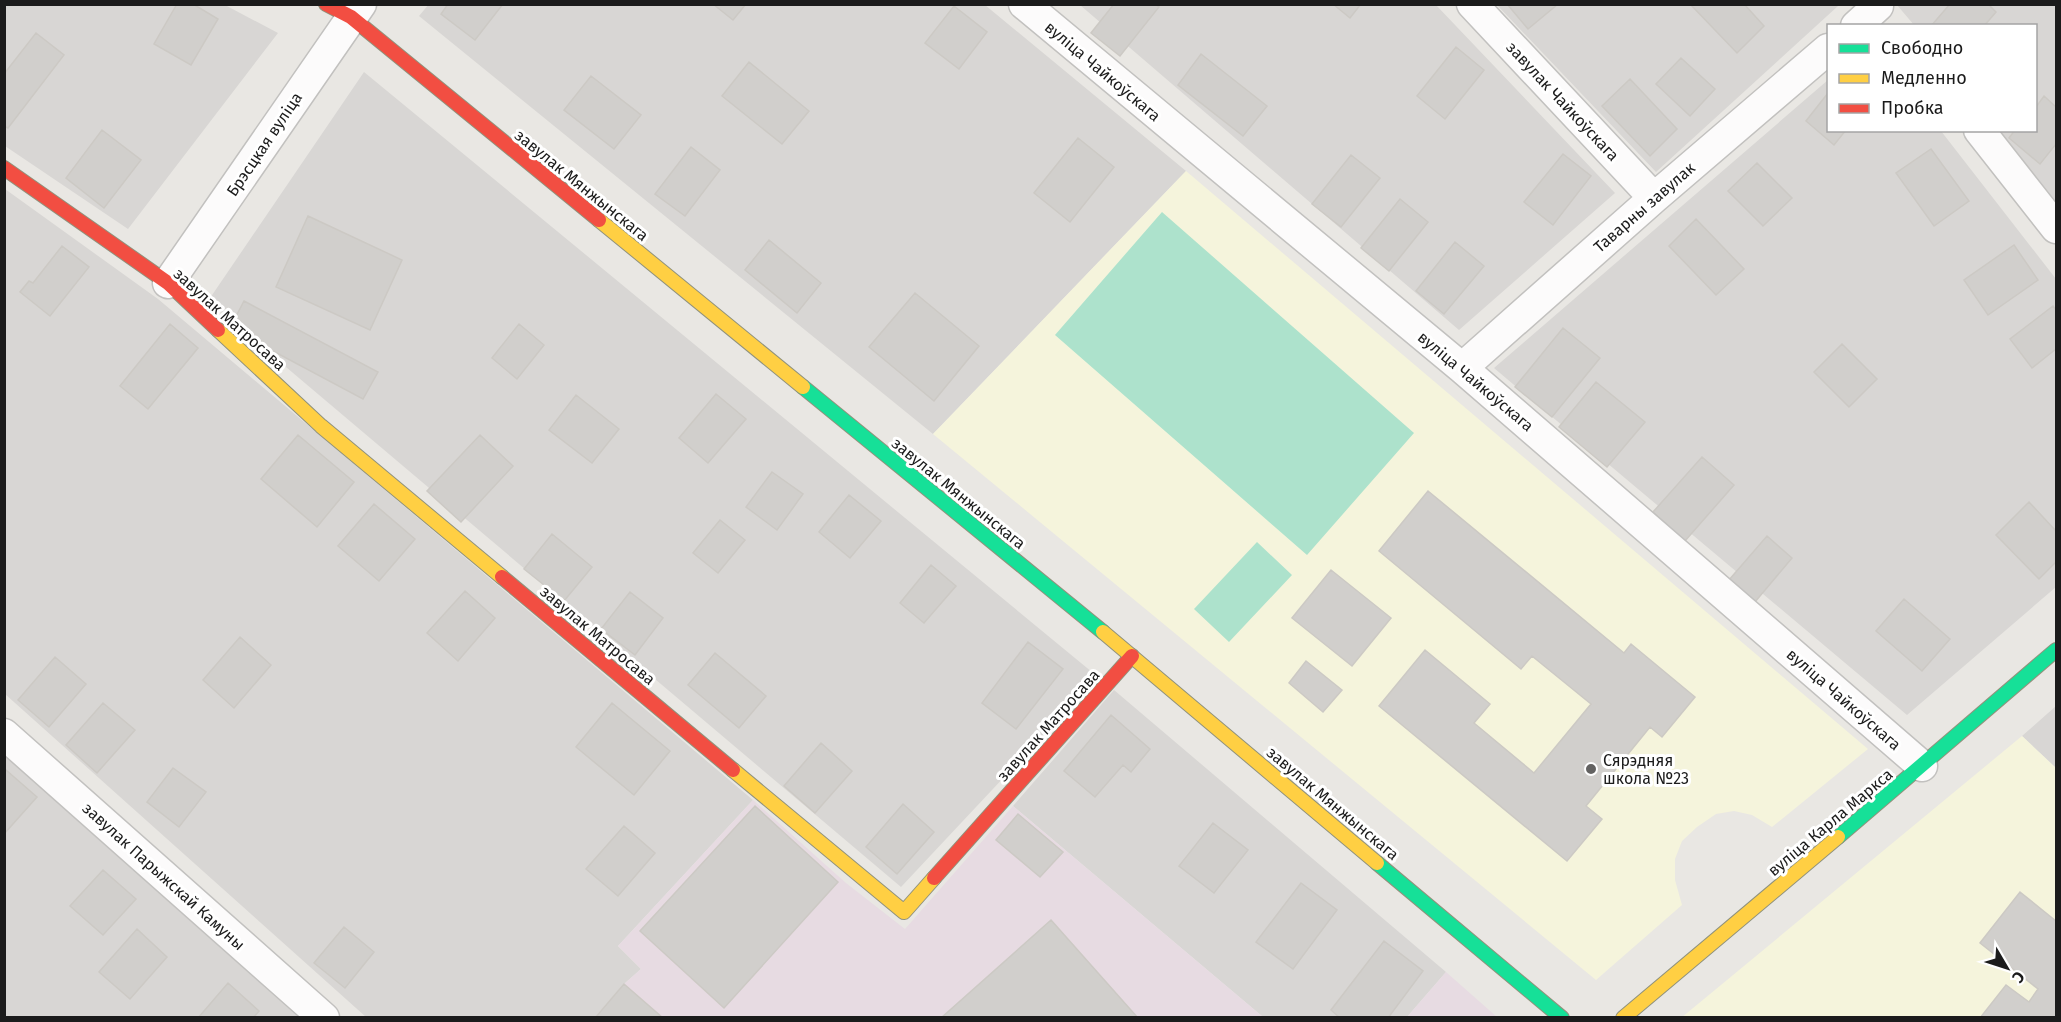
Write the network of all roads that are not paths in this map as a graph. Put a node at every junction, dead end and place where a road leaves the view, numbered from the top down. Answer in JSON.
{"nodes":[{"id":1,"x":1024,"y":4,"type":"edge"},
{"id":2,"x":1472,"y":4,"type":"edge"},
{"id":3,"x":346,"y":9,"type":"edge"},
{"id":4,"x":1883,"y":12,"type":"edge"},
{"id":5,"x":1860,"y":24,"type":"edge"},
{"id":6,"x":1827,"y":50,"type":"edge"},
{"id":7,"x":1980,"y":132,"type":"edge"},
{"id":8,"x":4,"y":168,"type":"edge"},
{"id":9,"x":1654,"y":198,"type":"junction"},
{"id":10,"x":2056,"y":228,"type":"edge"},
{"id":11,"x":168,"y":283,"type":"junction"},
{"id":12,"x":1462,"y":368,"type":"junction"},
{"id":13,"x":2056,"y":650,"type":"edge"},
{"id":14,"x":1132,"y":656,"type":"junction"},
{"id":15,"x":4,"y":734,"type":"edge"},
{"id":16,"x":1922,"y":766,"type":"junction"},
{"id":17,"x":324,"y":1017,"type":"edge"},
{"id":18,"x":1562,"y":1017,"type":"edge"},
{"id":19,"x":1623,"y":1017,"type":"edge"}],
"edges":[{"from":1,"to":12,"type":"street","name":"вуліца Чайкоўскага"},
{"from":2,"to":9,"type":"street","name":"завулак Чайкоўскага"},
{"from":3,"to":11,"type":"street","name":"Брэсцкая вуліца"},
{"from":3,"to":14,"type":"street","name":"завулак Мянжынскага"},
{"from":4,"to":5,"type":"street"},
{"from":6,"to":9,"type":"street","name":"Таварны завулак"},
{"from":7,"to":10,"type":"street"},
{"from":8,"to":11,"type":"street","name":"завулак Матросава"},
{"from":9,"to":12,"type":"street","name":"Таварны завулак"},
{"from":11,"to":14,"type":"street","name":"завулак Матросава"},
{"from":12,"to":16,"type":"street","name":"вуліца Чайкоўскага"},
{"from":13,"to":16,"type":"street","name":"вуліца Карла Маркса"},
{"from":14,"to":18,"type":"street","name":"завулак Мянжынскага"},
{"from":15,"to":17,"type":"street","name":"завулак Парыжскай Камуны"},
{"from":16,"to":19,"type":"street","name":"вуліца Карла Маркса"}]}
